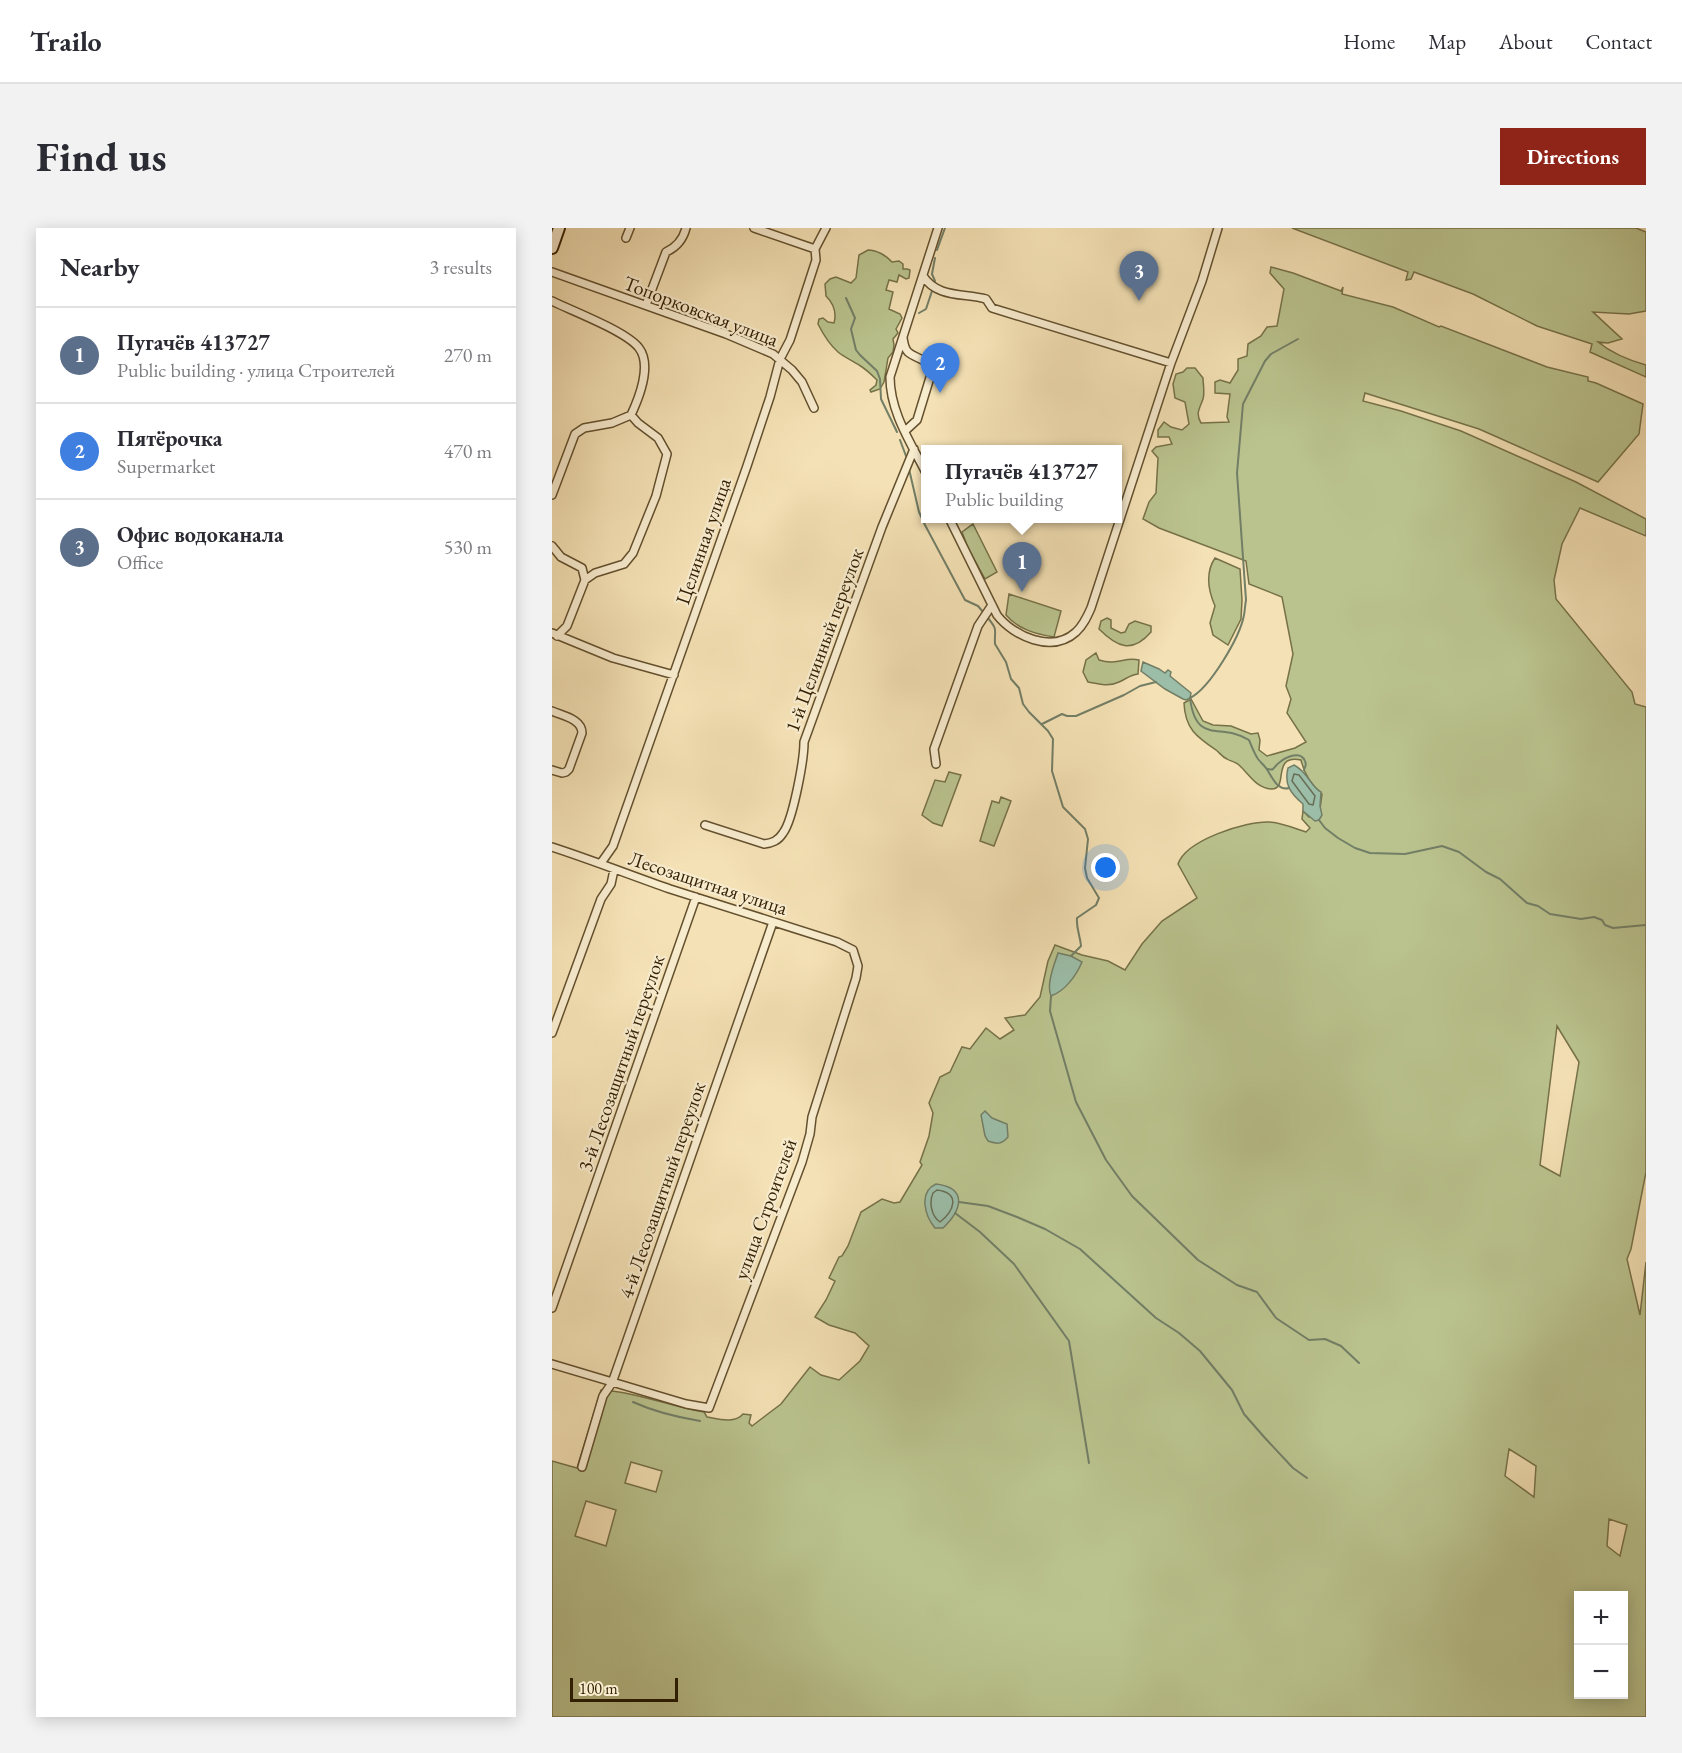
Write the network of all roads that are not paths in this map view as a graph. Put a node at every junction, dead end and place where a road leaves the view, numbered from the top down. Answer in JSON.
{"nodes":[{"id":1,"x":559,"y":228,"type":"edge"},
{"id":2,"x":630,"y":228,"type":"edge"},
{"id":3,"x":686,"y":228,"type":"edge"},
{"id":4,"x":754,"y":228,"type":"edge"},
{"id":5,"x":826,"y":228,"type":"edge"},
{"id":6,"x":938,"y":228,"type":"edge"},
{"id":7,"x":1218,"y":228,"type":"edge"},
{"id":8,"x":626,"y":238,"type":"dead end"},
{"id":9,"x":552,"y":248,"type":"edge"},
{"id":10,"x":815,"y":249,"type":"junction"},
{"id":11,"x":552,"y":272,"type":"edge"},
{"id":12,"x":923,"y":276,"type":"junction"},
{"id":13,"x":552,"y":301,"type":"edge"},
{"id":14,"x":646,"y":305,"type":"junction"},
{"id":15,"x":902,"y":337,"type":"junction"},
{"id":16,"x":780,"y":359,"type":"junction"},
{"id":17,"x":1172,"y":363,"type":"junction"},
{"id":18,"x":814,"y":408,"type":"dead end"},
{"id":19,"x":631,"y":415,"type":"junction"},
{"id":20,"x":905,"y":431,"type":"junction"},
{"id":21,"x":914,"y":449,"type":"junction"},
{"id":22,"x":921,"y":463,"type":"edge"},
{"id":23,"x":552,"y":495,"type":"edge"},
{"id":24,"x":1122,"y":515,"type":"edge"},
{"id":25,"x":951,"y":523,"type":"edge"},
{"id":26,"x":1119,"y":523,"type":"edge"},
{"id":27,"x":552,"y":546,"type":"edge"},
{"id":28,"x":585,"y":580,"type":"junction"},
{"id":29,"x":992,"y":605,"type":"junction"},
{"id":30,"x":554,"y":634,"type":"edge"},
{"id":31,"x":674,"y":675,"type":"junction"},
{"id":32,"x":552,"y":711,"type":"edge"},
{"id":33,"x":936,"y":765,"type":"dead end"},
{"id":34,"x":552,"y":770,"type":"edge"},
{"id":35,"x":705,"y":825,"type":"dead end"},
{"id":36,"x":552,"y":847,"type":"edge"},
{"id":37,"x":601,"y":863,"type":"junction"},
{"id":38,"x":614,"y":870,"type":"junction"},
{"id":39,"x":696,"y":897,"type":"junction"},
{"id":40,"x":773,"y":922,"type":"junction"},
{"id":41,"x":853,"y":950,"type":"joint"},
{"id":42,"x":552,"y":1033,"type":"edge"},
{"id":43,"x":552,"y":1308,"type":"edge"},
{"id":44,"x":552,"y":1364,"type":"edge"},
{"id":45,"x":612,"y":1383,"type":"junction"},
{"id":46,"x":582,"y":1467,"type":"dead end"}],
"edges":[{"from":1,"to":9,"type":"street"},
{"from":2,"to":8,"type":"street"},
{"from":3,"to":14,"type":"street"},
{"from":4,"to":10,"type":"street"},
{"from":5,"to":10,"type":"street","name":"Целинная улица"},
{"from":6,"to":12,"type":"street"},
{"from":7,"to":17,"type":"street"},
{"from":10,"to":16,"type":"street","name":"Целинная улица"},
{"from":11,"to":14,"type":"street","name":"Топорковская улица"},
{"from":12,"to":15,"type":"street"},
{"from":12,"to":17,"type":"street"},
{"from":13,"to":19,"type":"street"},
{"from":14,"to":16,"type":"street","name":"Топорковская улица"},
{"from":15,"to":20,"type":"street"},
{"from":15,"to":20,"type":"street"},
{"from":16,"to":18,"type":"street","name":"Топорковская улица"},
{"from":16,"to":31,"type":"street","name":"Целинная улица"},
{"from":17,"to":24,"type":"street"},
{"from":19,"to":23,"type":"street"},
{"from":19,"to":28,"type":"street"},
{"from":20,"to":21,"type":"street"},
{"from":21,"to":22,"type":"street"},
{"from":21,"to":35,"type":"street","name":"1-й Целинный переулок"},
{"from":25,"to":29,"type":"street"},
{"from":26,"to":29,"type":"street"},
{"from":27,"to":28,"type":"street"},
{"from":28,"to":30,"type":"street"},
{"from":29,"to":33,"type":"street"},
{"from":30,"to":31,"type":"street"},
{"from":31,"to":37,"type":"street","name":"Целинная улица"},
{"from":32,"to":34,"type":"street"},
{"from":36,"to":37,"type":"street","name":"Лесозащитная улица"},
{"from":37,"to":38,"type":"street","name":"Лесозащитная улица"},
{"from":38,"to":39,"type":"street","name":"Лесозащитная улица"},
{"from":38,"to":42,"type":"street"},
{"from":39,"to":40,"type":"street","name":"Лесозащитная улица"},
{"from":39,"to":43,"type":"street","name":"3-й Лесозащитный переулок"},
{"from":40,"to":41,"type":"street","name":"Лесозащитная улица"},
{"from":40,"to":45,"type":"street","name":"4-й Лесозащитный переулок"},
{"from":41,"to":45,"type":"street","name":"улица Строителей"},
{"from":44,"to":45,"type":"street"},
{"from":45,"to":46,"type":"street","name":"4-й Лесозащитный переулок"}]}
